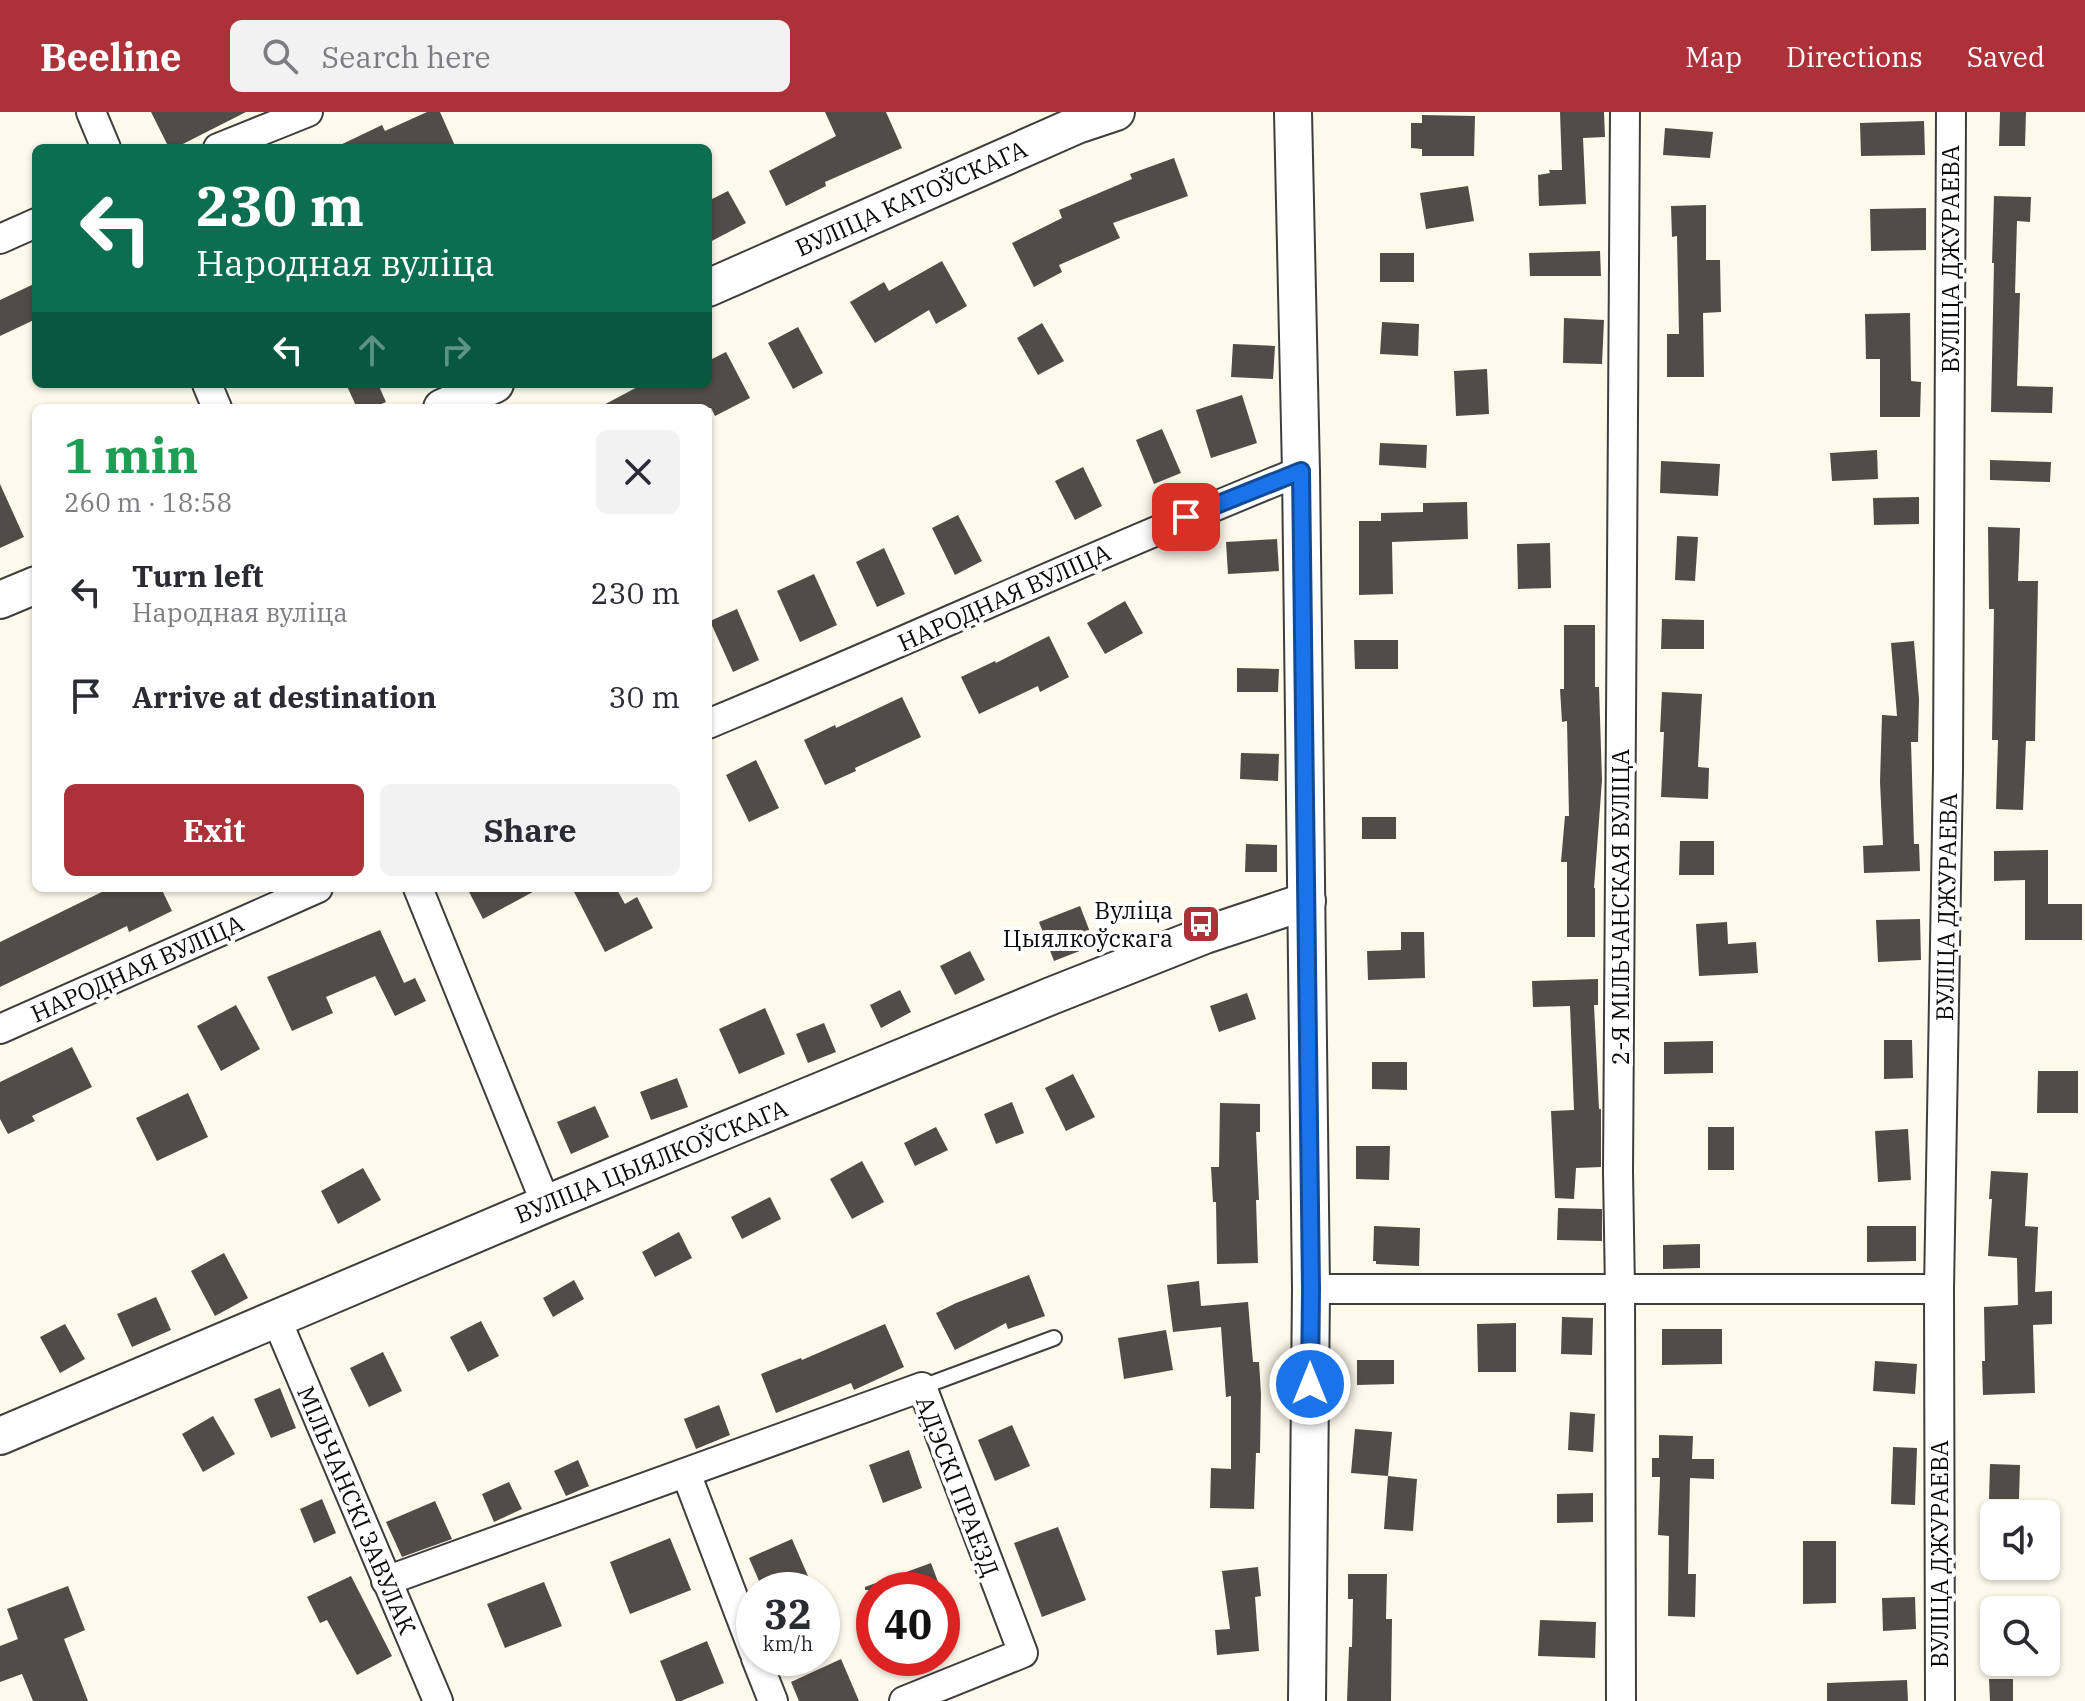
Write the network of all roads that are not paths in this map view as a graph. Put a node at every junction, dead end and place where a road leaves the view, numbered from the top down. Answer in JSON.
{"nodes":[{"id":1,"x":91,"y":112,"type":"edge"},
{"id":2,"x":308,"y":112,"type":"edge"},
{"id":3,"x":1116,"y":112,"type":"edge"},
{"id":4,"x":1293,"y":112,"type":"edge"},
{"id":5,"x":1625,"y":112,"type":"edge"},
{"id":6,"x":1951,"y":112,"type":"edge"},
{"id":7,"x":104,"y":144,"type":"edge"},
{"id":8,"x":228,"y":144,"type":"edge"},
{"id":9,"x":32,"y":225,"type":"edge"},
{"id":10,"x":0,"y":239,"type":"edge"},
{"id":11,"x":712,"y":286,"type":"edge"},
{"id":12,"x":486,"y":388,"type":"edge"},
{"id":13,"x":451,"y":404,"type":"edge"},
{"id":14,"x":1301,"y":471,"type":"junction"},
{"id":15,"x":32,"y":587,"type":"edge"},
{"id":16,"x":0,"y":600,"type":"edge"},
{"id":17,"x":712,"y":722,"type":"edge"},
{"id":18,"x":309,"y":892,"type":"edge"},
{"id":19,"x":420,"y":892,"type":"edge"},
{"id":20,"x":1307,"y":901,"type":"junction"},
{"id":21,"x":0,"y":1029,"type":"edge"},
{"id":22,"x":546,"y":1204,"type":"junction"},
{"id":23,"x":1311,"y":1289,"type":"junction"},
{"id":24,"x":1939,"y":1289,"type":"junction"},
{"id":25,"x":1620,"y":1290,"type":"junction"},
{"id":26,"x":276,"y":1318,"type":"junction"},
{"id":27,"x":1054,"y":1338,"type":"dead end"},
{"id":28,"x":922,"y":1387,"type":"junction"},
{"id":29,"x":0,"y":1436,"type":"edge"},
{"id":30,"x":686,"y":1473,"type":"junction"},
{"id":31,"x":386,"y":1581,"type":"junction"},
{"id":32,"x":736,"y":1605,"type":"edge"},
{"id":33,"x":763,"y":1676,"type":"edge"},
{"id":34,"x":438,"y":1701,"type":"edge"},
{"id":35,"x":773,"y":1701,"type":"edge"},
{"id":36,"x":904,"y":1701,"type":"edge"},
{"id":37,"x":1307,"y":1701,"type":"edge"},
{"id":38,"x":1621,"y":1701,"type":"edge"},
{"id":39,"x":1940,"y":1701,"type":"edge"}],
"edges":[{"from":1,"to":7,"type":"street"},
{"from":2,"to":8,"type":"street"},
{"from":3,"to":11,"type":"street","name":"ВУЛІЦА КАТОЎСКАГА"},
{"from":4,"to":14,"type":"street"},
{"from":5,"to":25,"type":"street","name":"2-Я МІЛЬЧАНСКАЯ ВУЛІЦА"},
{"from":6,"to":24,"type":"street","name":"ВУЛІЦА ДЖУРАЕВА"},
{"from":9,"to":10,"type":"street"},
{"from":12,"to":13,"type":"street"},
{"from":14,"to":17,"type":"street","name":"НАРОДНАЯ ВУЛІЦА"},
{"from":14,"to":20,"type":"street"},
{"from":15,"to":16,"type":"street"},
{"from":18,"to":21,"type":"street","name":"НАРОДНАЯ ВУЛІЦА"},
{"from":19,"to":22,"type":"street"},
{"from":20,"to":22,"type":"street","name":"ВУЛІЦА ЦЫЯЛКОЎСКАГА"},
{"from":20,"to":23,"type":"street"},
{"from":22,"to":26,"type":"street","name":"ВУЛІЦА ЦЫЯЛКОЎСКАГА"},
{"from":23,"to":25,"type":"street"},
{"from":23,"to":37,"type":"street"},
{"from":24,"to":25,"type":"street"},
{"from":24,"to":39,"type":"street","name":"ВУЛІЦА ДЖУРАЕВА"},
{"from":25,"to":38,"type":"street","name":"2-Я МІЛЬЧАНСКАЯ ВУЛІЦА"},
{"from":26,"to":29,"type":"street","name":"ВУЛІЦА ЦЫЯЛКОЎСКАГА"},
{"from":26,"to":31,"type":"street","name":"МІЛЬЧАНСКІ ЗАВУЛАК"},
{"from":27,"to":28,"type":"lane"},
{"from":28,"to":30,"type":"street","name":"АДЭСКІ ПРАЕЗД"},
{"from":28,"to":36,"type":"street","name":"АДЭСКІ ПРАЕЗД"},
{"from":30,"to":31,"type":"street","name":"АДЭСКІ ПРАЕЗД"},
{"from":30,"to":32,"type":"street"},
{"from":31,"to":34,"type":"street","name":"МІЛЬЧАНСКІ ЗАВУЛАК"},
{"from":33,"to":35,"type":"street"}]}
